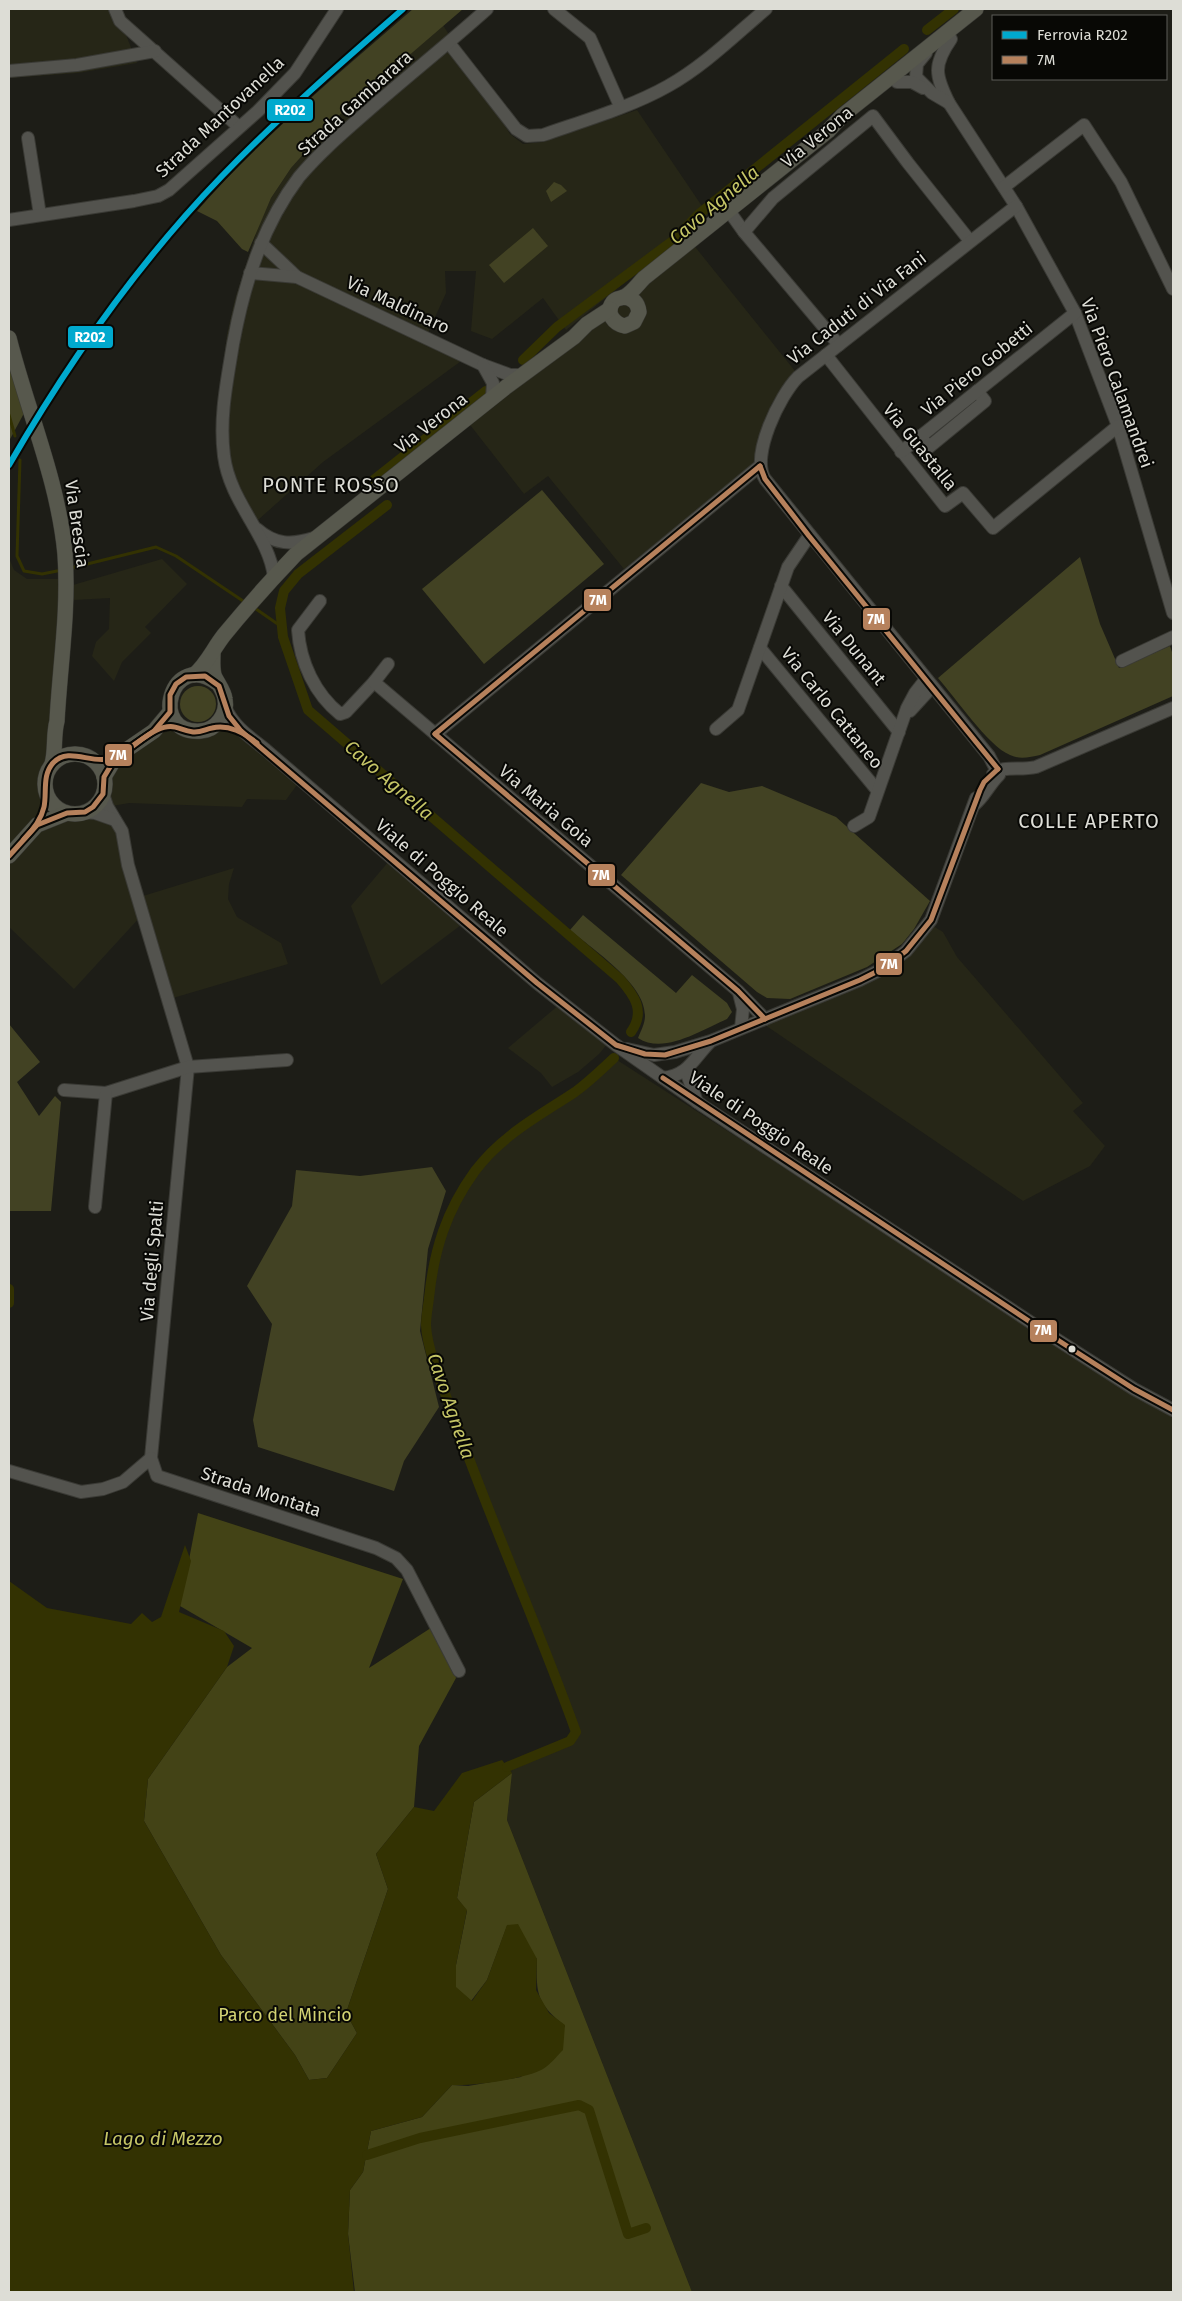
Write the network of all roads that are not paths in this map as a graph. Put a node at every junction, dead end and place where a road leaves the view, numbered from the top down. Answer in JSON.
{"nodes":[{"id":1,"x":115,"y":9,"type":"edge"},
{"id":2,"x":487,"y":9,"type":"edge"},
{"id":3,"x":554,"y":9,"type":"edge"},
{"id":4,"x":766,"y":9,"type":"edge"},
{"id":5,"x":988,"y":9,"type":"edge"},
{"id":6,"x":333,"y":12,"type":"edge"},
{"id":7,"x":971,"y":13,"type":"edge"},
{"id":8,"x":951,"y":39,"type":"junction"},
{"id":9,"x":449,"y":43,"type":"junction"},
{"id":10,"x":155,"y":51,"type":"junction"},
{"id":11,"x":919,"y":63,"type":"junction"},
{"id":12,"x":9,"y":71,"type":"edge"},
{"id":13,"x":938,"y":75,"type":"junction"},
{"id":14,"x":897,"y":82,"type":"junction"},
{"id":15,"x":932,"y":93,"type":"junction"},
{"id":16,"x":949,"y":103,"type":"junction"},
{"id":17,"x":855,"y":105,"type":"junction"},
{"id":18,"x":620,"y":106,"type":"junction"},
{"id":19,"x":239,"y":127,"type":"junction"},
{"id":20,"x":828,"y":131,"type":"junction"},
{"id":21,"x":28,"y":138,"type":"dead end"},
{"id":22,"x":1004,"y":187,"type":"junction"},
{"id":23,"x":1016,"y":206,"type":"junction"},
{"id":24,"x":728,"y":211,"type":"junction"},
{"id":25,"x":40,"y":215,"type":"junction"},
{"id":26,"x":9,"y":220,"type":"edge"},
{"id":27,"x":744,"y":232,"type":"junction"},
{"id":28,"x":970,"y":241,"type":"junction"},
{"id":29,"x":261,"y":243,"type":"junction"},
{"id":30,"x":659,"y":267,"type":"junction"},
{"id":31,"x":250,"y":273,"type":"junction"},
{"id":32,"x":297,"y":277,"type":"junction"},
{"id":33,"x":1173,"y":289,"type":"edge"},
{"id":34,"x":623,"y":297,"type":"junction"},
{"id":35,"x":638,"y":308,"type":"junction"},
{"id":36,"x":1075,"y":313,"type":"junction"},
{"id":37,"x":613,"y":316,"type":"junction"},
{"id":38,"x":9,"y":338,"type":"edge"},
{"id":39,"x":839,"y":344,"type":"junction"},
{"id":40,"x":826,"y":355,"type":"junction"},
{"id":41,"x":484,"y":365,"type":"junction"},
{"id":42,"x":522,"y":375,"type":"junction"},
{"id":43,"x":492,"y":398,"type":"junction"},
{"id":44,"x":1118,"y":426,"type":"junction"},
{"id":45,"x":901,"y":452,"type":"junction"},
{"id":46,"x":760,"y":466,"type":"junction"},
{"id":47,"x":257,"y":529,"type":"junction"},
{"id":48,"x":809,"y":536,"type":"junction"},
{"id":49,"x":316,"y":537,"type":"junction"},
{"id":50,"x":277,"y":574,"type":"junction"},
{"id":51,"x":781,"y":586,"type":"junction"},
{"id":52,"x":320,"y":601,"type":"dead end"},
{"id":53,"x":1173,"y":613,"type":"edge"},
{"id":54,"x":1173,"y":638,"type":"edge"},
{"id":55,"x":760,"y":648,"type":"junction"},
{"id":56,"x":213,"y":652,"type":"junction"},
{"id":57,"x":1122,"y":661,"type":"dead end"},
{"id":58,"x":388,"y":664,"type":"dead end"},
{"id":59,"x":194,"y":676,"type":"junction"},
{"id":60,"x":374,"y":682,"type":"junction"},
{"id":61,"x":217,"y":683,"type":"junction"},
{"id":62,"x":929,"y":683,"type":"junction"},
{"id":63,"x":225,"y":707,"type":"junction"},
{"id":64,"x":1173,"y":708,"type":"edge"},
{"id":65,"x":170,"y":712,"type":"junction"},
{"id":66,"x":57,"y":722,"type":"junction"},
{"id":67,"x":180,"y":726,"type":"junction"},
{"id":68,"x":212,"y":728,"type":"junction"},
{"id":69,"x":716,"y":729,"type":"dead end"},
{"id":70,"x":154,"y":731,"type":"junction"},
{"id":71,"x":241,"y":731,"type":"junction"},
{"id":72,"x":900,"y":732,"type":"junction"},
{"id":73,"x":435,"y":734,"type":"junction"},
{"id":74,"x":116,"y":757,"type":"junction"},
{"id":75,"x":86,"y":758,"type":"junction"},
{"id":76,"x":52,"y":764,"type":"junction"},
{"id":77,"x":998,"y":769,"type":"junction"},
{"id":78,"x":1021,"y":770,"type":"junction"},
{"id":79,"x":104,"y":777,"type":"junction"},
{"id":80,"x":877,"y":790,"type":"junction"},
{"id":81,"x":46,"y":792,"type":"junction"},
{"id":82,"x":103,"y":794,"type":"junction"},
{"id":83,"x":979,"y":801,"type":"junction"},
{"id":84,"x":85,"y":812,"type":"junction"},
{"id":85,"x":67,"y":813,"type":"junction"},
{"id":86,"x":115,"y":820,"type":"junction"},
{"id":87,"x":37,"y":825,"type":"junction"},
{"id":88,"x":854,"y":826,"type":"dead end"},
{"id":89,"x":9,"y":856,"type":"edge"},
{"id":90,"x":738,"y":991,"type":"junction"},
{"id":91,"x":764,"y":1019,"type":"junction"},
{"id":92,"x":741,"y":1028,"type":"junction"},
{"id":93,"x":711,"y":1041,"type":"junction"},
{"id":94,"x":616,"y":1045,"type":"junction"},
{"id":95,"x":675,"y":1052,"type":"junction"},
{"id":96,"x":286,"y":1060,"type":"dead end"},
{"id":97,"x":188,"y":1067,"type":"junction"},
{"id":98,"x":689,"y":1068,"type":"junction"},
{"id":99,"x":663,"y":1078,"type":"junction"},
{"id":100,"x":64,"y":1090,"type":"dead end"},
{"id":101,"x":106,"y":1093,"type":"junction"},
{"id":102,"x":697,"y":1102,"type":"junction"},
{"id":103,"x":95,"y":1207,"type":"dead end"},
{"id":104,"x":1173,"y":1410,"type":"edge"},
{"id":105,"x":151,"y":1458,"type":"junction"},
{"id":106,"x":9,"y":1470,"type":"edge"},
{"id":107,"x":459,"y":1670,"type":"dead end"}],
"edges":[{"from":1,"to":10,"type":"street"},
{"from":2,"to":9,"type":"street","name":"Strada Gambarara"},
{"from":3,"to":18,"type":"street"},
{"from":4,"to":18,"type":"street"},
{"from":5,"to":8,"type":"main road","name":"Via Verona"},
{"from":6,"to":19,"type":"street","name":"Strada Mantovanella"},
{"from":7,"to":11,"type":"street","name":"Via Verona"},
{"from":7,"to":17,"type":"main road","name":"Via Verona"},
{"from":8,"to":11,"type":"main road","name":"Via Verona"},
{"from":8,"to":13,"type":"street"},
{"from":9,"to":18,"type":"street"},
{"from":9,"to":29,"type":"street","name":"Strada Gambarara"},
{"from":10,"to":12,"type":"street"},
{"from":10,"to":19,"type":"street"},
{"from":11,"to":13,"type":"street","name":"Via Piero Calamandrei"},
{"from":11,"to":14,"type":"main road","name":"Via Verona"},
{"from":11,"to":15,"type":"street","name":"Via Piero Calamandrei"},
{"from":11,"to":17,"type":"street","name":"Via Verona"},
{"from":13,"to":16,"type":"street","name":"Via Piero Calamandrei"},
{"from":14,"to":15,"type":"street","name":"Via Piero Calamandrei"},
{"from":14,"to":20,"type":"main road","name":"Via Verona"},
{"from":15,"to":16,"type":"street","name":"Via Piero Calamandrei"},
{"from":16,"to":22,"type":"street","name":"Via Piero Calamandrei"},
{"from":17,"to":20,"type":"main road","name":"Via Verona"},
{"from":19,"to":25,"type":"street","name":"Strada Mantovanella"},
{"from":20,"to":24,"type":"main road","name":"Via Verona"},
{"from":21,"to":25,"type":"street"},
{"from":22,"to":23,"type":"street","name":"Via Piero Calamandrei"},
{"from":22,"to":33,"type":"street"},
{"from":23,"to":28,"type":"street","name":"Via Caduti di Via Fani"},
{"from":23,"to":36,"type":"street","name":"Via Piero Calamandrei"},
{"from":24,"to":27,"type":"street"},
{"from":24,"to":30,"type":"main road","name":"Via Verona"},
{"from":25,"to":26,"type":"street","name":"Strada Mantovanella"},
{"from":27,"to":28,"type":"street","name":"Via Verona"},
{"from":27,"to":39,"type":"street"},
{"from":28,"to":39,"type":"street","name":"Via Caduti di Via Fani"},
{"from":29,"to":31,"type":"street","name":"Strada Gambarara"},
{"from":29,"to":32,"type":"street","name":"Via Maldinaro"},
{"from":30,"to":34,"type":"main road","name":"Via Verona"},
{"from":30,"to":35,"type":"main road","name":"Via Verona"},
{"from":31,"to":32,"type":"street","name":"Via Maldinaro"},
{"from":31,"to":47,"type":"street","name":"Strada Gambarara"},
{"from":32,"to":41,"type":"street","name":"Via Maldinaro"},
{"from":34,"to":35,"type":"main road"},
{"from":34,"to":37,"type":"main road","name":"Via Verona"},
{"from":35,"to":37,"type":"main road","name":"Via Verona"},
{"from":36,"to":44,"type":"street","name":"Via Piero Calamandrei"},
{"from":36,"to":45,"type":"street","name":"Via Piero Gobetti"},
{"from":37,"to":42,"type":"main road","name":"Via Verona"},
{"from":38,"to":66,"type":"main road","name":"Via Brescia"},
{"from":39,"to":40,"type":"street","name":"Via Caduti di Via Fani"},
{"from":40,"to":45,"type":"street","name":"Via Guastalla"},
{"from":40,"to":46,"type":"street","name":"Via Caduti di Via Fani"},
{"from":41,"to":42,"type":"street","name":"Via Maldinaro"},
{"from":41,"to":43,"type":"street"},
{"from":42,"to":43,"type":"main road","name":"Via Verona"},
{"from":43,"to":49,"type":"main road","name":"Via Verona"},
{"from":44,"to":45,"type":"street","name":"Via Guastalla"},
{"from":44,"to":53,"type":"street","name":"Via Piero Calamandrei"},
{"from":46,"to":48,"type":"street"},
{"from":46,"to":73,"type":"street"},
{"from":47,"to":49,"type":"street"},
{"from":47,"to":50,"type":"street","name":"Strada Gambarara"},
{"from":48,"to":51,"type":"street"},
{"from":48,"to":62,"type":"street"},
{"from":49,"to":50,"type":"main road","name":"Via Verona"},
{"from":50,"to":56,"type":"main road","name":"Via Verona"},
{"from":51,"to":55,"type":"street"},
{"from":51,"to":72,"type":"street","name":"Via Dunant"},
{"from":52,"to":60,"type":"street"},
{"from":54,"to":57,"type":"street"},
{"from":55,"to":69,"type":"street"},
{"from":55,"to":80,"type":"street","name":"Via Carlo Cattaneo"},
{"from":56,"to":59,"type":"main road","name":"Via Verona"},
{"from":56,"to":61,"type":"main road"},
{"from":58,"to":60,"type":"street"},
{"from":59,"to":61,"type":"main road"},
{"from":59,"to":65,"type":"main road"},
{"from":60,"to":73,"type":"street","name":"Via Maria Goia"},
{"from":61,"to":63,"type":"main road"},
{"from":62,"to":72,"type":"street"},
{"from":62,"to":77,"type":"street"},
{"from":63,"to":68,"type":"main road"},
{"from":63,"to":71,"type":"street","name":"Viale di Poggio Reale"},
{"from":64,"to":78,"type":"street"},
{"from":65,"to":67,"type":"main road"},
{"from":65,"to":70,"type":"main road"},
{"from":66,"to":75,"type":"main road"},
{"from":66,"to":76,"type":"main road","name":"Via Brescia"},
{"from":67,"to":68,"type":"main road"},
{"from":67,"to":70,"type":"main road"},
{"from":68,"to":71,"type":"street"},
{"from":70,"to":74,"type":"main road"},
{"from":71,"to":94,"type":"street","name":"Viale di Poggio Reale"},
{"from":72,"to":80,"type":"street"},
{"from":73,"to":90,"type":"street","name":"Via Maria Goia"},
{"from":74,"to":75,"type":"main road"},
{"from":74,"to":79,"type":"main road"},
{"from":75,"to":76,"type":"main road"},
{"from":75,"to":79,"type":"main road"},
{"from":76,"to":81,"type":"main road"},
{"from":77,"to":78,"type":"street"},
{"from":77,"to":83,"type":"street"},
{"from":78,"to":83,"type":"street"},
{"from":79,"to":82,"type":"main road"},
{"from":80,"to":88,"type":"street"},
{"from":81,"to":85,"type":"main road"},
{"from":81,"to":87,"type":"main road"},
{"from":82,"to":84,"type":"main road"},
{"from":82,"to":86,"type":"street","name":"Via degli Spalti"},
{"from":83,"to":91,"type":"street"},
{"from":84,"to":85,"type":"main road"},
{"from":84,"to":86,"type":"street"},
{"from":85,"to":87,"type":"main road"},
{"from":86,"to":97,"type":"street","name":"Via degli Spalti"},
{"from":87,"to":89,"type":"main road"},
{"from":90,"to":91,"type":"street","name":"Via Maria Goia"},
{"from":90,"to":92,"type":"street"},
{"from":91,"to":92,"type":"street"},
{"from":92,"to":93,"type":"street"},
{"from":93,"to":95,"type":"street"},
{"from":93,"to":98,"type":"street"},
{"from":94,"to":95,"type":"street"},
{"from":94,"to":99,"type":"street","name":"Viale di Poggio Reale"},
{"from":95,"to":99,"type":"street"},
{"from":96,"to":97,"type":"street"},
{"from":97,"to":101,"type":"street"},
{"from":97,"to":105,"type":"street","name":"Via degli Spalti"},
{"from":98,"to":99,"type":"street"},
{"from":98,"to":102,"type":"street"},
{"from":99,"to":102,"type":"street","name":"Viale di Poggio Reale"},
{"from":100,"to":101,"type":"street"},
{"from":101,"to":103,"type":"street"},
{"from":102,"to":104,"type":"street","name":"Viale di Poggio Reale"},
{"from":105,"to":106,"type":"street"},
{"from":105,"to":107,"type":"street","name":"Strada Montata"}]}
